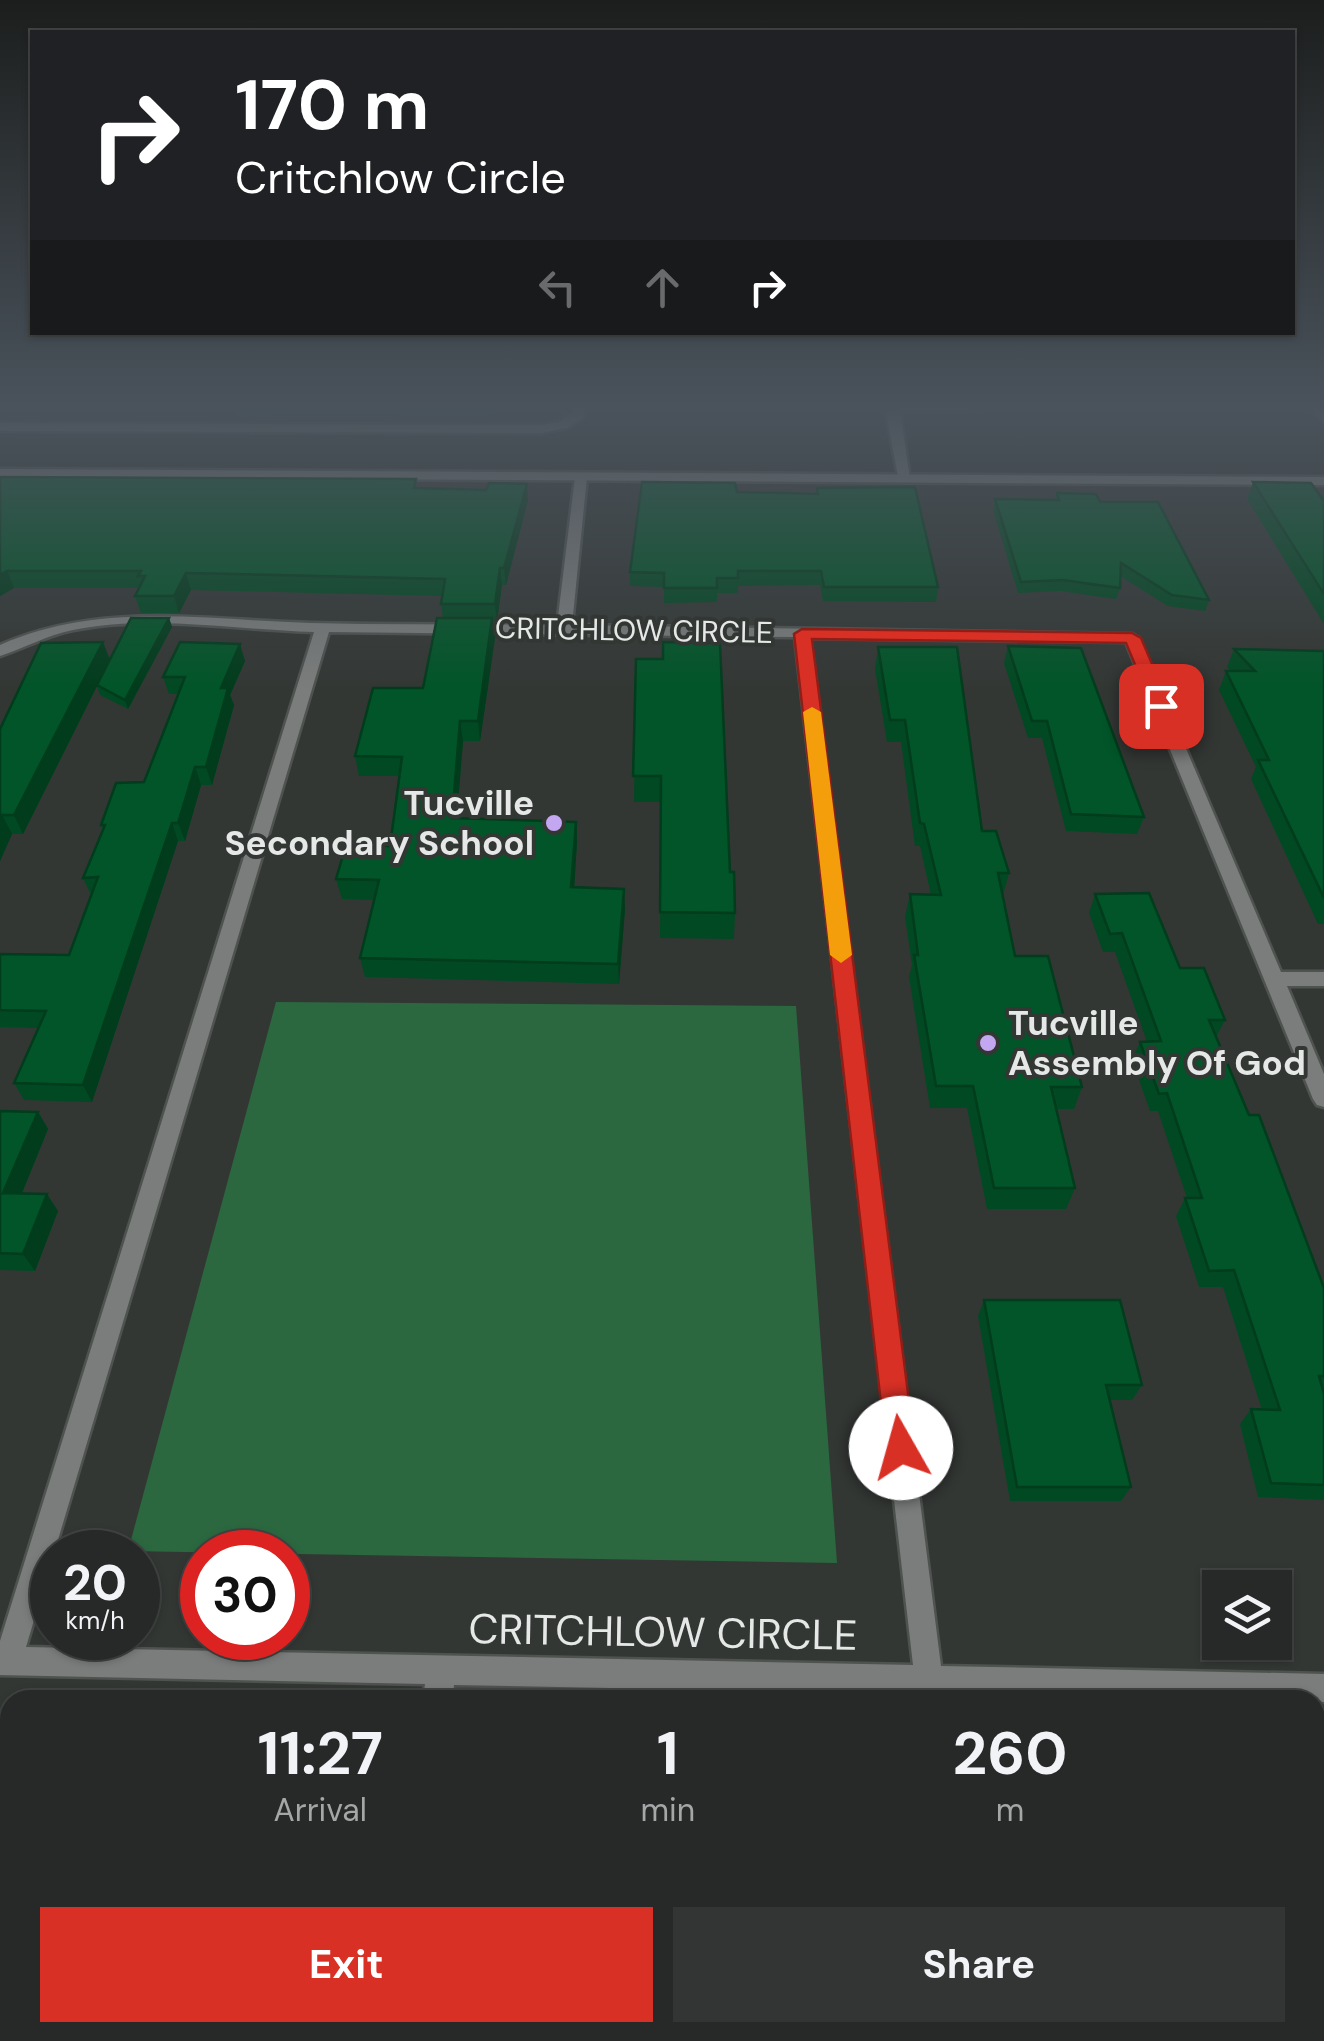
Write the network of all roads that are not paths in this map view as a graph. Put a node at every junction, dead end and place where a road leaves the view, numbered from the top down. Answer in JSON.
{"nodes":[{"id":1,"x":578,"y":499,"type":"edge"},
{"id":2,"x":564,"y":626,"type":"junction"},
{"id":3,"x":323,"y":628,"type":"junction"},
{"id":4,"x":802,"y":634,"type":"junction"},
{"id":5,"x":0,"y":651,"type":"edge"},
{"id":6,"x":1274,"y":979,"type":"junction"},
{"id":7,"x":1324,"y":979,"type":"edge"},
{"id":8,"x":1324,"y":1100,"type":"edge"},
{"id":9,"x":4,"y":1661,"type":"edge"},
{"id":10,"x":441,"y":1670,"type":"junction"},
{"id":11,"x":929,"y":1680,"type":"junction"},
{"id":12,"x":1324,"y":1688,"type":"edge"},
{"id":13,"x":439,"y":1690,"type":"edge"}],
"edges":[{"from":1,"to":2,"type":"street"},
{"from":2,"to":3,"type":"street","name":"CRITCHLOW CIRCLE"},
{"from":2,"to":4,"type":"street","name":"CRITCHLOW CIRCLE"},
{"from":3,"to":5,"type":"street","name":"CRITCHLOW CIRCLE"},
{"from":3,"to":9,"type":"street"},
{"from":4,"to":6,"type":"street","name":"CRITCHLOW CIRCLE"},
{"from":4,"to":11,"type":"street"},
{"from":6,"to":7,"type":"street"},
{"from":6,"to":8,"type":"street","name":"CRITCHLOW CIRCLE"},
{"from":9,"to":10,"type":"street","name":"CRITCHLOW CIRCLE"},
{"from":10,"to":11,"type":"street","name":"CRITCHLOW CIRCLE"},
{"from":10,"to":13,"type":"street"},
{"from":11,"to":12,"type":"street","name":"CRITCHLOW CIRCLE"}]}
